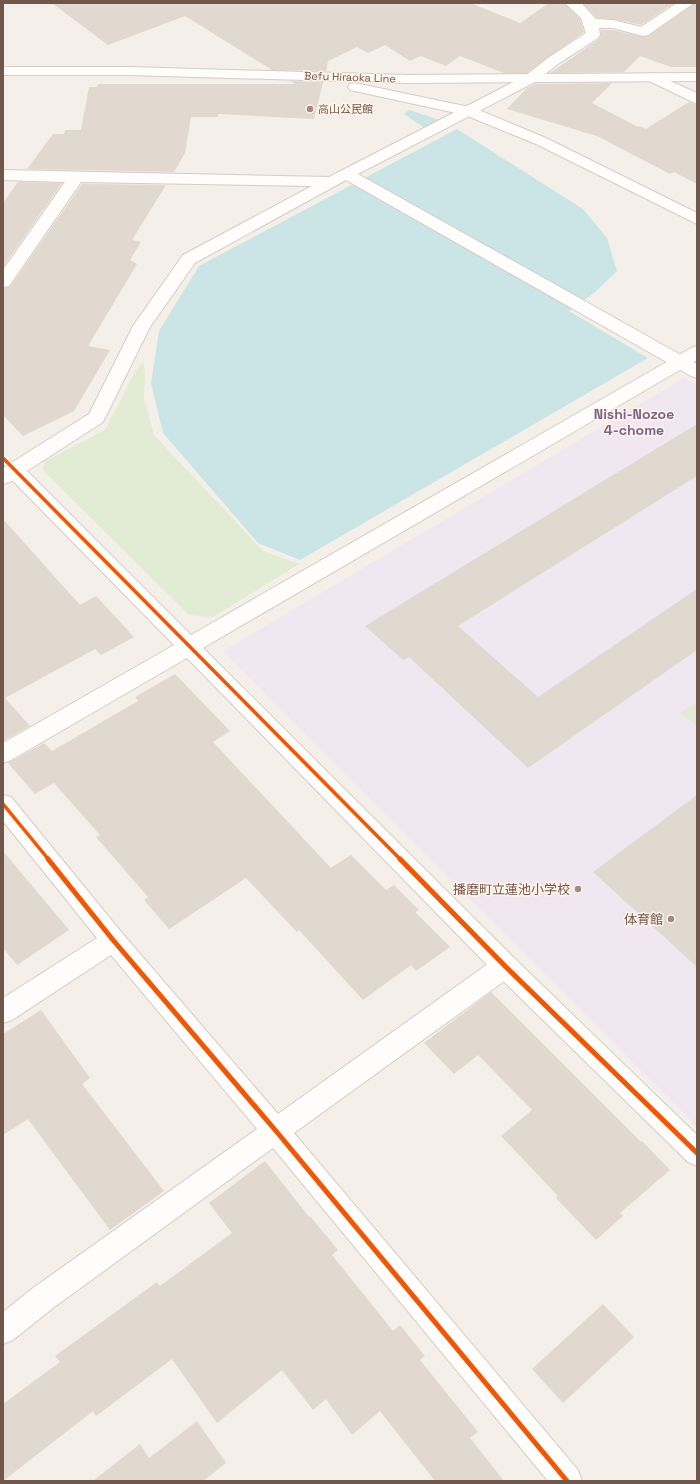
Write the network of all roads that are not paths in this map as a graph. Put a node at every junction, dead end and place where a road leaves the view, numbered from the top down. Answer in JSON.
{"nodes":[{"id":1,"x":572,"y":3,"type":"edge"},
{"id":2,"x":687,"y":3,"type":"edge"},
{"id":3,"x":664,"y":18,"type":"junction"},
{"id":4,"x":592,"y":23,"type":"junction"},
{"id":5,"x":683,"y":25,"type":"dead end"},
{"id":6,"x":3,"y":71,"type":"edge"},
{"id":7,"x":301,"y":76,"type":"junction"},
{"id":8,"x":652,"y":77,"type":"junction"},
{"id":9,"x":697,"y":77,"type":"edge"},
{"id":10,"x":530,"y":79,"type":"junction"},
{"id":11,"x":697,"y":100,"type":"edge"},
{"id":12,"x":468,"y":111,"type":"junction"},
{"id":13,"x":3,"y":175,"type":"edge"},
{"id":14,"x":339,"y":178,"type":"junction"},
{"id":15,"x":75,"y":179,"type":"junction"},
{"id":16,"x":697,"y":219,"type":"edge"},
{"id":17,"x":3,"y":282,"type":"edge"},
{"id":18,"x":697,"y":352,"type":"edge"},
{"id":19,"x":680,"y":362,"type":"junction"},
{"id":20,"x":697,"y":372,"type":"edge"},
{"id":21,"x":7,"y":469,"type":"edge"},
{"id":22,"x":190,"y":647,"type":"junction"},
{"id":23,"x":3,"y":754,"type":"edge"},
{"id":24,"x":3,"y":804,"type":"edge"},
{"id":25,"x":113,"y":940,"type":"junction"},
{"id":26,"x":505,"y":966,"type":"junction"},
{"id":27,"x":3,"y":1012,"type":"edge"},
{"id":28,"x":276,"y":1131,"type":"junction"},
{"id":29,"x":697,"y":1153,"type":"edge"},
{"id":30,"x":3,"y":1330,"type":"edge"},
{"id":31,"x":566,"y":1481,"type":"edge"}],
"edges":[{"from":1,"to":4,"type":"street"},
{"from":2,"to":3,"type":"street"},
{"from":3,"to":4,"type":"street"},
{"from":3,"to":5,"type":"street"},
{"from":4,"to":10,"type":"street"},
{"from":6,"to":7,"type":"street","name":"Befu Hiraoka Line"},
{"from":7,"to":10,"type":"street","name":"Befu Hiraoka Line"},
{"from":7,"to":12,"type":"street"},
{"from":8,"to":9,"type":"street","name":"Befu Hiraoka Line"},
{"from":8,"to":10,"type":"street","name":"Befu Hiraoka Line"},
{"from":8,"to":11,"type":"street"},
{"from":10,"to":12,"type":"street"},
{"from":12,"to":14,"type":"street"},
{"from":12,"to":16,"type":"street"},
{"from":13,"to":15,"type":"street"},
{"from":14,"to":15,"type":"street"},
{"from":14,"to":19,"type":"street"},
{"from":14,"to":21,"type":"street"},
{"from":15,"to":17,"type":"street"},
{"from":18,"to":19,"type":"street"},
{"from":19,"to":20,"type":"street"},
{"from":19,"to":22,"type":"street"},
{"from":21,"to":22,"type":"street"},
{"from":22,"to":23,"type":"street"},
{"from":22,"to":26,"type":"street"},
{"from":24,"to":25,"type":"street"},
{"from":25,"to":27,"type":"street"},
{"from":25,"to":28,"type":"street"},
{"from":26,"to":28,"type":"street"},
{"from":26,"to":29,"type":"street"},
{"from":28,"to":30,"type":"street"},
{"from":28,"to":31,"type":"street"}]}
